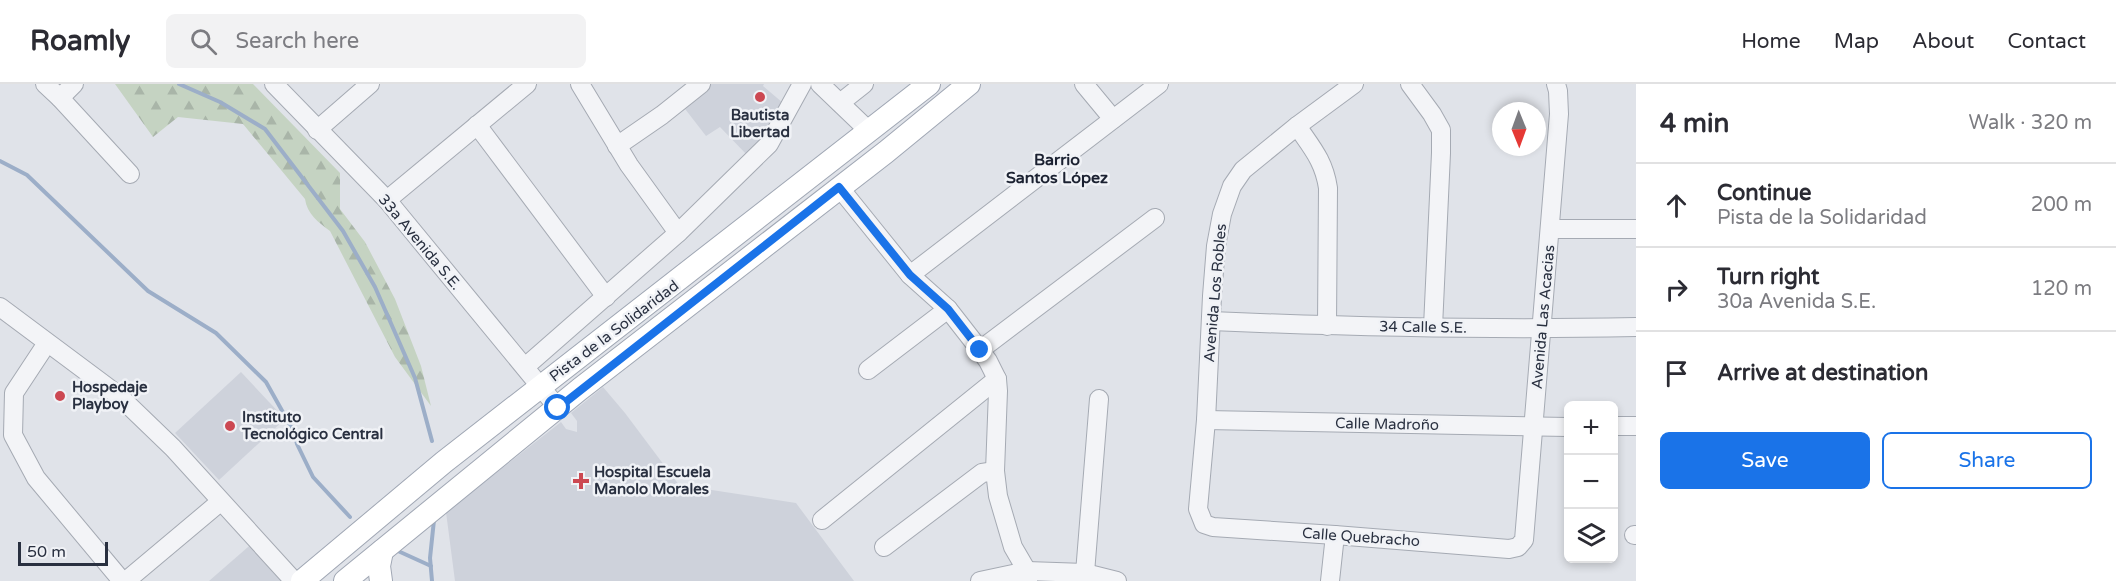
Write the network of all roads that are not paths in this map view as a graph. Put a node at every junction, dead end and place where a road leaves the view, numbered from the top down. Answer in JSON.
{"nodes":[{"id":1,"x":45,"y":84,"type":"edge"},
{"id":2,"x":74,"y":84,"type":"edge"},
{"id":3,"x":274,"y":84,"type":"edge"},
{"id":4,"x":370,"y":84,"type":"edge"},
{"id":5,"x":527,"y":84,"type":"edge"},
{"id":6,"x":580,"y":84,"type":"edge"},
{"id":7,"x":701,"y":84,"type":"edge"},
{"id":8,"x":802,"y":84,"type":"edge"},
{"id":9,"x":820,"y":84,"type":"edge"},
{"id":10,"x":864,"y":84,"type":"edge"},
{"id":11,"x":929,"y":84,"type":"edge"},
{"id":12,"x":969,"y":84,"type":"edge"},
{"id":13,"x":1084,"y":84,"type":"edge"},
{"id":14,"x":1159,"y":84,"type":"edge"},
{"id":15,"x":1354,"y":84,"type":"edge"},
{"id":16,"x":1410,"y":84,"type":"edge"},
{"id":17,"x":1556,"y":84,"type":"edge"},
{"id":18,"x":60,"y":98,"type":"junction"},
{"id":19,"x":840,"y":103,"type":"junction"},
{"id":20,"x":1113,"y":119,"type":"junction"},
{"id":21,"x":477,"y":125,"type":"junction"},
{"id":22,"x":1297,"y":126,"type":"junction"},
{"id":23,"x":317,"y":130,"type":"junction"},
{"id":24,"x":869,"y":131,"type":"junction"},
{"id":25,"x":618,"y":146,"type":"junction"},
{"id":26,"x":130,"y":174,"type":"dead end"},
{"id":27,"x":839,"y":187,"type":"junction"},
{"id":28,"x":387,"y":200,"type":"junction"},
{"id":29,"x":1155,"y":218,"type":"dead end"},
{"id":30,"x":1551,"y":229,"type":"junction"},
{"id":31,"x":1636,"y":229,"type":"edge"},
{"id":32,"x":678,"y":233,"type":"junction"},
{"id":33,"x":910,"y":275,"type":"junction"},
{"id":34,"x":606,"y":297,"type":"junction"},
{"id":35,"x":0,"y":307,"type":"edge"},
{"id":36,"x":948,"y":309,"type":"junction"},
{"id":37,"x":1210,"y":321,"type":"junction"},
{"id":38,"x":1327,"y":326,"type":"junction"},
{"id":39,"x":1433,"y":327,"type":"junction"},
{"id":40,"x":1542,"y":327,"type":"junction"},
{"id":41,"x":1636,"y":327,"type":"edge"},
{"id":42,"x":47,"y":343,"type":"junction"},
{"id":43,"x":980,"y":350,"type":"junction"},
{"id":44,"x":525,"y":367,"type":"junction"},
{"id":45,"x":868,"y":370,"type":"dead end"},
{"id":46,"x":997,"y":379,"type":"junction"},
{"id":47,"x":540,"y":387,"type":"junction"},
{"id":48,"x":1099,"y":399,"type":"dead end"},
{"id":49,"x":558,"y":408,"type":"junction"},
{"id":50,"x":1206,"y":420,"type":"junction"},
{"id":51,"x":1618,"y":426,"type":"edge"},
{"id":52,"x":1636,"y":426,"type":"edge"},
{"id":53,"x":1533,"y":427,"type":"junction"},
{"id":54,"x":1564,"y":427,"type":"edge"},
{"id":55,"x":995,"y":471,"type":"junction"},
{"id":56,"x":220,"y":502,"type":"junction"},
{"id":57,"x":822,"y":520,"type":"dead end"},
{"id":58,"x":1204,"y":524,"type":"joint"},
{"id":59,"x":1335,"y":535,"type":"junction"},
{"id":60,"x":1518,"y":546,"type":"joint"},
{"id":61,"x":884,"y":547,"type":"dead end"},
{"id":62,"x":382,"y":551,"type":"junction"},
{"id":63,"x":329,"y":573,"type":"edge"},
{"id":64,"x":1085,"y":573,"type":"junction"},
{"id":65,"x":1027,"y":576,"type":"edge"},
{"id":66,"x":124,"y":581,"type":"edge"},
{"id":67,"x":294,"y":581,"type":"edge"},
{"id":68,"x":302,"y":581,"type":"edge"},
{"id":69,"x":345,"y":581,"type":"edge"},
{"id":70,"x":381,"y":581,"type":"edge"},
{"id":71,"x":980,"y":581,"type":"edge"},
{"id":72,"x":1118,"y":581,"type":"edge"},
{"id":73,"x":1330,"y":581,"type":"edge"}],
"edges":[{"from":1,"to":18,"type":"street"},
{"from":2,"to":18,"type":"street"},
{"from":3,"to":23,"type":"street","name":"33a Avenida S.E."},
{"from":4,"to":23,"type":"street"},
{"from":5,"to":21,"type":"street"},
{"from":6,"to":25,"type":"street"},
{"from":7,"to":25,"type":"street"},
{"from":8,"to":32,"type":"street"},
{"from":9,"to":19,"type":"street"},
{"from":10,"to":19,"type":"street"},
{"from":11,"to":24,"type":"main road","name":"Pista de la Solidaridad"},
{"from":12,"to":27,"type":"main road","name":"Pista de la Solidaridad"},
{"from":13,"to":20,"type":"street"},
{"from":14,"to":20,"type":"street"},
{"from":15,"to":22,"type":"street","name":"Avenida Los Robles"},
{"from":16,"to":39,"type":"street"},
{"from":17,"to":30,"type":"street","name":"Avenida Las Acacias"},
{"from":18,"to":26,"type":"street"},
{"from":19,"to":24,"type":"street"},
{"from":20,"to":33,"type":"street"},
{"from":21,"to":28,"type":"street"},
{"from":21,"to":34,"type":"street"},
{"from":22,"to":37,"type":"street","name":"Avenida Los Robles"},
{"from":22,"to":38,"type":"street"},
{"from":23,"to":28,"type":"street","name":"33a Avenida S.E."},
{"from":24,"to":47,"type":"main road","name":"Pista de la Solidaridad"},
{"from":25,"to":32,"type":"street"},
{"from":27,"to":33,"type":"street"},
{"from":27,"to":49,"type":"main road","name":"Pista de la Solidaridad"},
{"from":28,"to":44,"type":"street","name":"33a Avenida S.E."},
{"from":29,"to":43,"type":"street"},
{"from":30,"to":31,"type":"street"},
{"from":30,"to":40,"type":"street","name":"Avenida Las Acacias"},
{"from":32,"to":34,"type":"street"},
{"from":33,"to":36,"type":"street"},
{"from":34,"to":44,"type":"street"},
{"from":35,"to":42,"type":"street"},
{"from":36,"to":43,"type":"street"},
{"from":36,"to":45,"type":"street"},
{"from":37,"to":38,"type":"street","name":"34 Calle S.E."},
{"from":37,"to":50,"type":"street","name":"Avenida Los Robles"},
{"from":38,"to":39,"type":"street","name":"34 Calle S.E."},
{"from":39,"to":40,"type":"street","name":"34 Calle S.E."},
{"from":40,"to":41,"type":"street","name":"34 Calle S.E."},
{"from":40,"to":53,"type":"street","name":"Avenida Las Acacias"},
{"from":42,"to":56,"type":"street"},
{"from":42,"to":66,"type":"street"},
{"from":43,"to":46,"type":"street"},
{"from":44,"to":47,"type":"street","name":"33a Avenida S.E."},
{"from":46,"to":55,"type":"street"},
{"from":46,"to":57,"type":"street"},
{"from":47,"to":49,"type":"street","name":"33a Avenida S.E."},
{"from":47,"to":63,"type":"main road","name":"Pista de la Solidaridad"},
{"from":48,"to":64,"type":"street"},
{"from":49,"to":62,"type":"main road","name":"Pista de la Solidaridad"},
{"from":50,"to":53,"type":"street","name":"Calle Madroño"},
{"from":50,"to":58,"type":"street","name":"Avenida Los Robles"},
{"from":51,"to":52,"type":"street"},
{"from":53,"to":54,"type":"street","name":"Calle Madroño"},
{"from":53,"to":60,"type":"street","name":"Avenida Las Acacias"},
{"from":55,"to":61,"type":"street"},
{"from":55,"to":65,"type":"street"},
{"from":56,"to":66,"type":"street"},
{"from":56,"to":67,"type":"street"},
{"from":58,"to":59,"type":"street","name":"Calle Quebracho"},
{"from":59,"to":60,"type":"street","name":"Calle Quebracho"},
{"from":59,"to":73,"type":"street"},
{"from":62,"to":69,"type":"main road","name":"Pista de la Solidaridad"},
{"from":62,"to":70,"type":"main road"},
{"from":63,"to":68,"type":"main road","name":"Pista de la Solidaridad"},
{"from":64,"to":65,"type":"street"},
{"from":64,"to":72,"type":"street"},
{"from":65,"to":71,"type":"street"}]}
